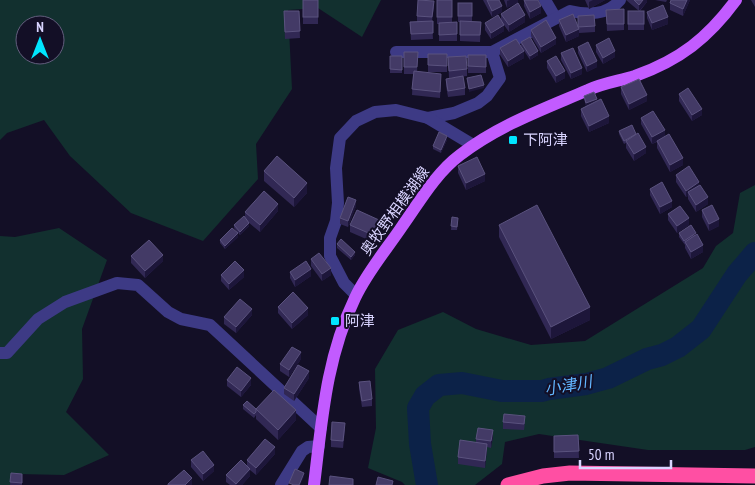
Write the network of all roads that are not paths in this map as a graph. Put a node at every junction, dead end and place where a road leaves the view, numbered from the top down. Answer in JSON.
{"nodes":[{"id":1,"x":545,"y":0,"type":"edge"},
{"id":2,"x":620,"y":0,"type":"edge"},
{"id":3,"x":736,"y":0,"type":"edge"},
{"id":4,"x":555,"y":17,"type":"junction"},
{"id":5,"x":396,"y":52,"type":"dead end"},
{"id":6,"x":492,"y":52,"type":"junction"},
{"id":7,"x":428,"y":118,"type":"junction"},
{"id":8,"x":473,"y":145,"type":"junction"},
{"id":9,"x":356,"y":296,"type":"junction"},
{"id":10,"x":2,"y":352,"type":"edge"},
{"id":11,"x":321,"y":428,"type":"junction"},
{"id":12,"x":319,"y":446,"type":"junction"},
{"id":13,"x":755,"y":476,"type":"edge"},
{"id":14,"x":281,"y":485,"type":"edge"},
{"id":15,"x":314,"y":485,"type":"edge"},
{"id":16,"x":508,"y":485,"type":"edge"}],
"edges":[{"from":1,"to":4,"type":"street"},
{"from":2,"to":4,"type":"street"},
{"from":3,"to":8,"type":"main road","name":"奥牧野相模湖線"},
{"from":4,"to":6,"type":"street"},
{"from":5,"to":6,"type":"street"},
{"from":6,"to":7,"type":"street"},
{"from":7,"to":8,"type":"street"},
{"from":7,"to":9,"type":"street"},
{"from":8,"to":9,"type":"main road","name":"奥牧野相模湖線"},
{"from":9,"to":11,"type":"main road","name":"奥牧野相模湖線"},
{"from":10,"to":11,"type":"street"},
{"from":11,"to":12,"type":"main road","name":"奥牧野相模湖線"},
{"from":12,"to":14,"type":"street"},
{"from":12,"to":15,"type":"main road","name":"奥牧野相模湖線"},
{"from":13,"to":16,"type":"highway"}]}
